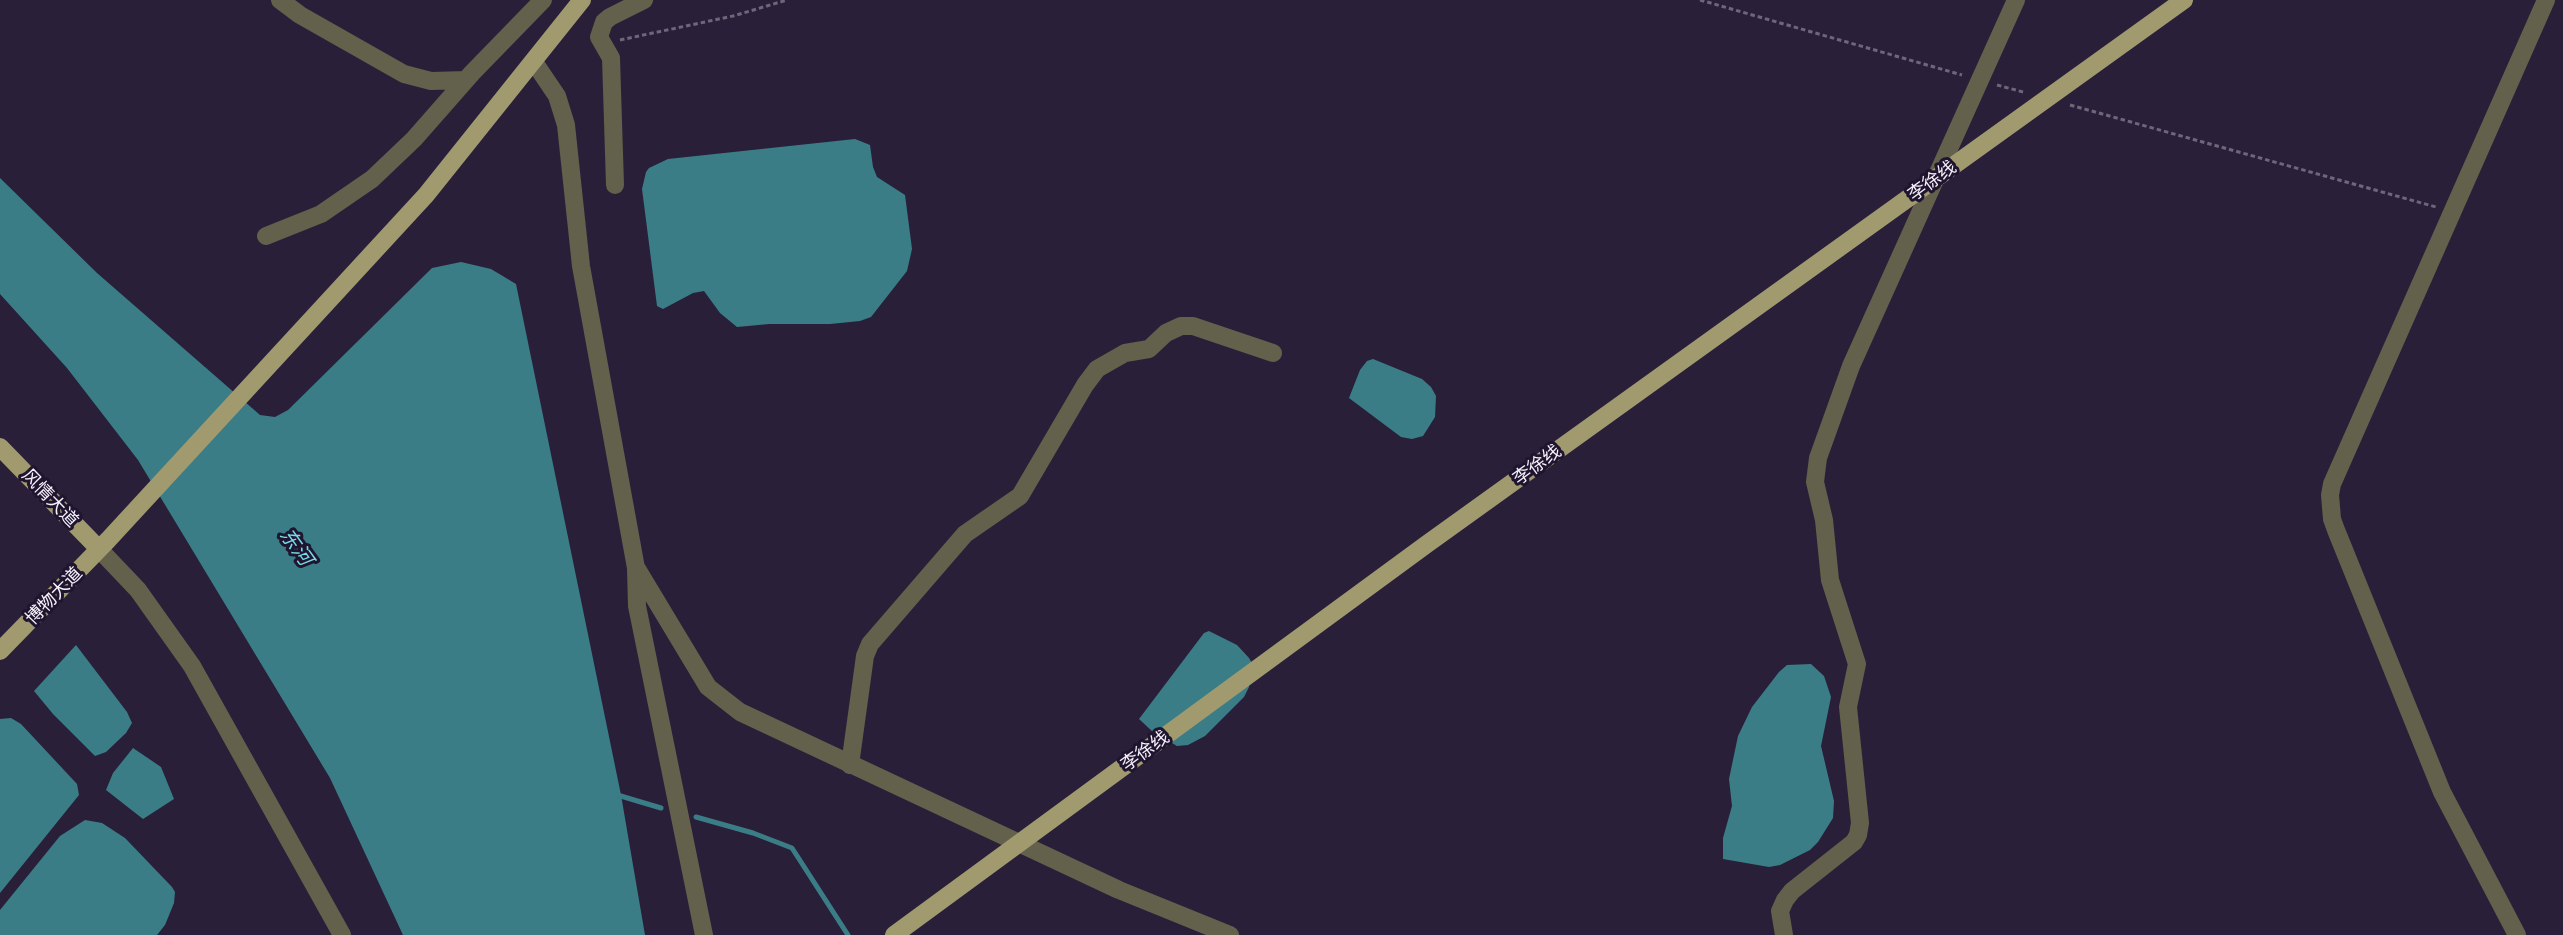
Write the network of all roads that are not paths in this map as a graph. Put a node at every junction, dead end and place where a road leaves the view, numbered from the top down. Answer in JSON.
{"nodes":[{"id":1,"x":280,"y":0,"type":"edge"},
{"id":2,"x":543,"y":0,"type":"edge"},
{"id":3,"x":582,"y":0,"type":"edge"},
{"id":4,"x":644,"y":0,"type":"edge"},
{"id":5,"x":2016,"y":0,"type":"edge"},
{"id":6,"x":2184,"y":0,"type":"edge"},
{"id":7,"x":2546,"y":0,"type":"edge"},
{"id":8,"x":534,"y":62,"type":"junction"},
{"id":9,"x":466,"y":80,"type":"junction"},
{"id":10,"x":615,"y":185,"type":"dead end"},
{"id":11,"x":266,"y":236,"type":"dead end"},
{"id":12,"x":1273,"y":353,"type":"dead end"},
{"id":13,"x":0,"y":447,"type":"edge"},
{"id":14,"x":103,"y":544,"type":"junction"},
{"id":15,"x":636,"y":568,"type":"junction"},
{"id":16,"x":0,"y":651,"type":"edge"},
{"id":17,"x":850,"y":765,"type":"junction"},
{"id":18,"x":342,"y":935,"type":"edge"},
{"id":19,"x":704,"y":935,"type":"edge"},
{"id":20,"x":894,"y":935,"type":"edge"},
{"id":21,"x":1230,"y":935,"type":"edge"},
{"id":22,"x":1784,"y":935,"type":"edge"},
{"id":23,"x":2517,"y":935,"type":"edge"}],
"edges":[{"from":1,"to":9,"type":"street"},
{"from":2,"to":9,"type":"street"},
{"from":3,"to":8,"type":"main road","name":"博物大道"},
{"from":4,"to":10,"type":"street"},
{"from":5,"to":22,"type":"street"},
{"from":6,"to":20,"type":"main road","name":"李徐线"},
{"from":7,"to":23,"type":"street"},
{"from":8,"to":14,"type":"main road","name":"博物大道"},
{"from":8,"to":15,"type":"street"},
{"from":9,"to":11,"type":"street"},
{"from":12,"to":17,"type":"street"},
{"from":13,"to":14,"type":"main road","name":"风情大道"},
{"from":14,"to":16,"type":"main road","name":"博物大道"},
{"from":14,"to":18,"type":"street"},
{"from":15,"to":17,"type":"street"},
{"from":15,"to":19,"type":"street"},
{"from":17,"to":21,"type":"street"}]}
